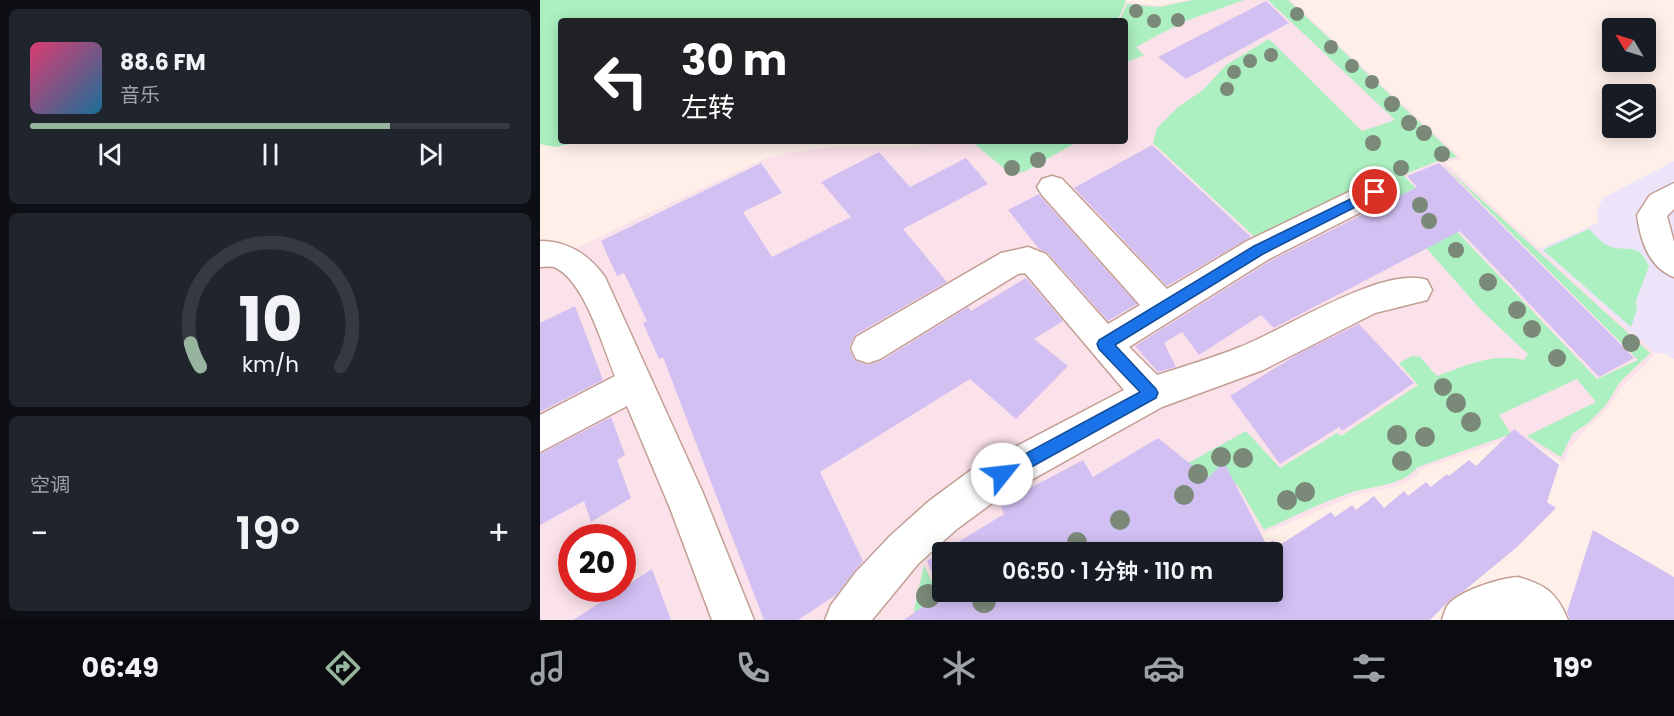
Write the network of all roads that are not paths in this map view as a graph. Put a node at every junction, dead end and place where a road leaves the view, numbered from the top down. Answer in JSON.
{"nodes":[{"id":1,"x":1052,"y":187,"type":"dead end"},
{"id":2,"x":1375,"y":192,"type":"dead end"},
{"id":3,"x":1674,"y":194,"type":"edge"},
{"id":4,"x":540,"y":254,"type":"edge"},
{"id":5,"x":1674,"y":264,"type":"edge"},
{"id":6,"x":1416,"y":290,"type":"dead end"},
{"id":7,"x":1164,"y":308,"type":"junction"},
{"id":8,"x":1104,"y":344,"type":"junction"},
{"id":9,"x":868,"y":348,"type":"dead end"},
{"id":10,"x":635,"y":383,"type":"junction"},
{"id":11,"x":1151,"y":393,"type":"junction"},
{"id":12,"x":540,"y":434,"type":"edge"},
{"id":13,"x":733,"y":620,"type":"edge"},
{"id":14,"x":846,"y":620,"type":"edge"},
{"id":15,"x":1463,"y":620,"type":"edge"},
{"id":16,"x":1547,"y":620,"type":"edge"}],
"edges":[{"from":1,"to":7,"type":"street"},
{"from":2,"to":7,"type":"street"},
{"from":3,"to":5,"type":"street"},
{"from":4,"to":10,"type":"street"},
{"from":6,"to":11,"type":"street"},
{"from":7,"to":8,"type":"street"},
{"from":8,"to":9,"type":"street"},
{"from":8,"to":11,"type":"street"},
{"from":10,"to":12,"type":"street"},
{"from":10,"to":13,"type":"street"},
{"from":11,"to":14,"type":"street"},
{"from":15,"to":16,"type":"street"}]}
